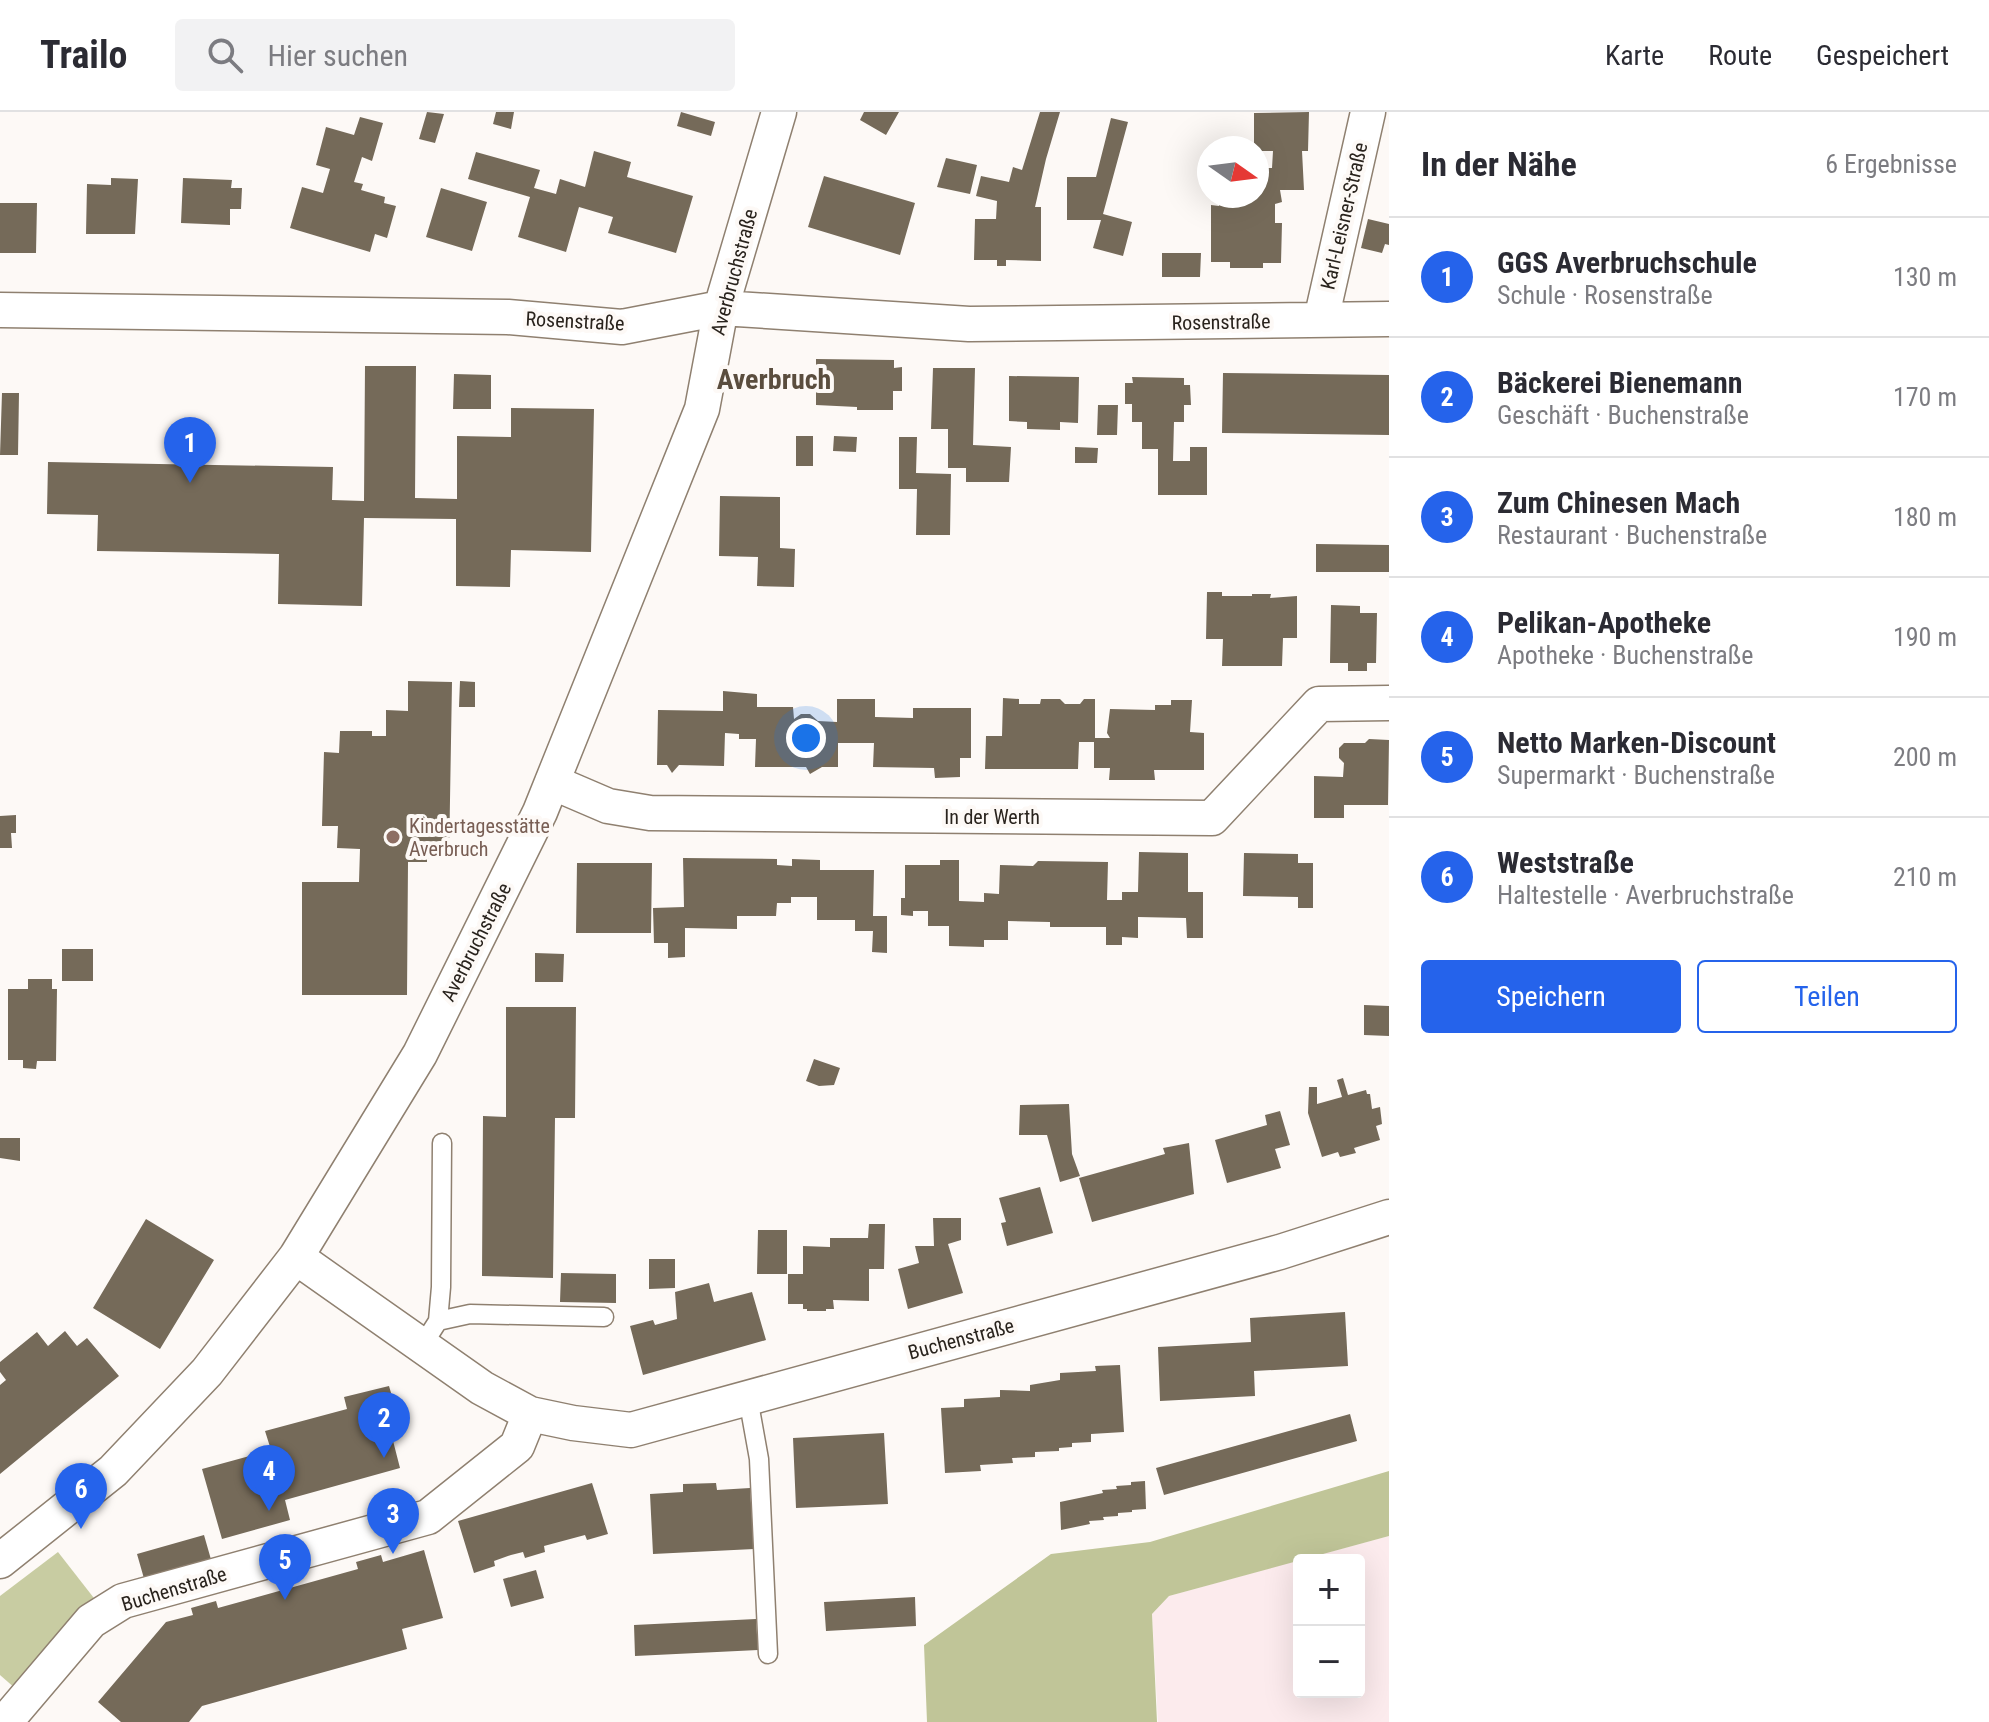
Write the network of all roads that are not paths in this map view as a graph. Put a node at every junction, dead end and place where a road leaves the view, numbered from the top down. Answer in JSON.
{"nodes":[{"id":1,"x":779,"y":112,"type":"edge"},
{"id":2,"x":1368,"y":112,"type":"edge"},
{"id":3,"x":721,"y":308,"type":"junction"},
{"id":4,"x":0,"y":310,"type":"edge"},
{"id":5,"x":1389,"y":319,"type":"edge"},
{"id":6,"x":1321,"y":320,"type":"junction"},
{"id":7,"x":1389,"y":703,"type":"edge"},
{"id":8,"x":552,"y":782,"type":"junction"},
{"id":9,"x":442,"y":1143,"type":"dead end"},
{"id":10,"x":1389,"y":1217,"type":"edge"},
{"id":11,"x":296,"y":1257,"type":"junction"},
{"id":12,"x":604,"y":1317,"type":"dead end"},
{"id":13,"x":430,"y":1333,"type":"junction"},
{"id":14,"x":748,"y":1398,"type":"junction"},
{"id":15,"x":530,"y":1414,"type":"junction"},
{"id":16,"x":0,"y":1561,"type":"edge"},
{"id":17,"x":768,"y":1654,"type":"dead end"},
{"id":18,"x":4,"y":1719,"type":"edge"}],
"edges":[{"from":1,"to":3,"type":"street","name":"Averbruchstraße"},
{"from":2,"to":6,"type":"street","name":"Karl-Leisner-Straße"},
{"from":3,"to":4,"type":"street","name":"Rosenstraße"},
{"from":3,"to":6,"type":"street","name":"Rosenstraße"},
{"from":3,"to":8,"type":"street","name":"Averbruchstraße"},
{"from":5,"to":6,"type":"street","name":"Rosenstraße"},
{"from":7,"to":8,"type":"street","name":"In der Werth"},
{"from":8,"to":11,"type":"street","name":"Averbruchstraße"},
{"from":9,"to":13,"type":"lane"},
{"from":10,"to":14,"type":"street","name":"Buchenstraße"},
{"from":11,"to":13,"type":"street","name":"Buchenstraße"},
{"from":11,"to":16,"type":"street","name":"Averbruchstraße"},
{"from":12,"to":13,"type":"lane"},
{"from":13,"to":15,"type":"street","name":"Buchenstraße"},
{"from":14,"to":15,"type":"street","name":"Buchenstraße"},
{"from":14,"to":17,"type":"lane"},
{"from":15,"to":18,"type":"street","name":"Buchenstraße"}]}
